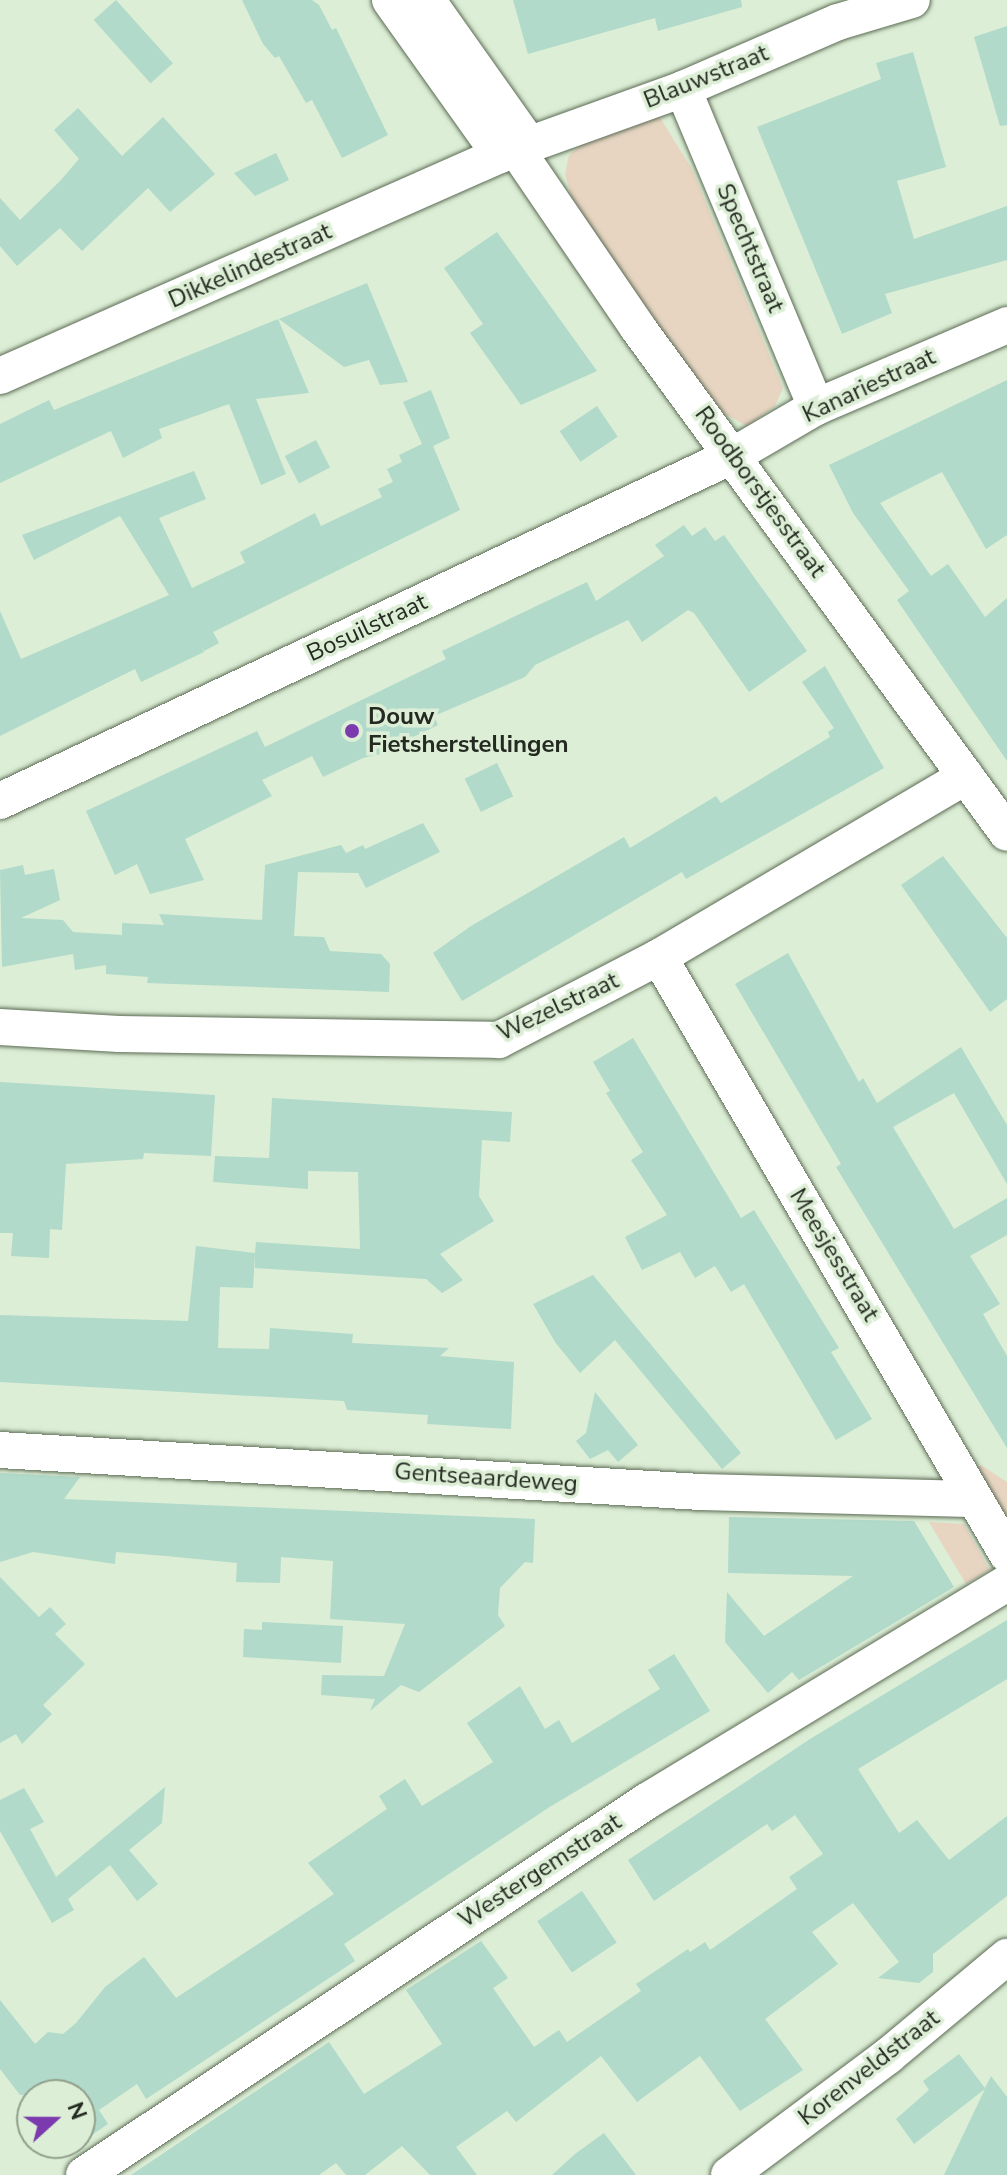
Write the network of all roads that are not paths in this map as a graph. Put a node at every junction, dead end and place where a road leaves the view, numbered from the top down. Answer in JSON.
{"nodes":[{"id":1,"x":390,"y":0,"type":"edge"},
{"id":2,"x":427,"y":0,"type":"edge"},
{"id":3,"x":912,"y":0,"type":"edge"},
{"id":4,"x":683,"y":89,"type":"junction"},
{"id":5,"x":515,"y":150,"type":"junction"},
{"id":6,"x":1007,"y":325,"type":"edge"},
{"id":7,"x":0,"y":376,"type":"edge"},
{"id":8,"x":816,"y":407,"type":"junction"},
{"id":9,"x":734,"y":455,"type":"junction"},
{"id":10,"x":966,"y":776,"type":"junction"},
{"id":11,"x":0,"y":801,"type":"edge"},
{"id":12,"x":1007,"y":833,"type":"edge"},
{"id":13,"x":659,"y":957,"type":"junction"},
{"id":14,"x":0,"y":1027,"type":"edge"},
{"id":15,"x":0,"y":1450,"type":"edge"},
{"id":16,"x":971,"y":1499,"type":"junction"},
{"id":17,"x":1007,"y":1554,"type":"edge"},
{"id":18,"x":1007,"y":1583,"type":"edge"},
{"id":19,"x":1007,"y":1957,"type":"edge"},
{"id":20,"x":84,"y":2175,"type":"edge"},
{"id":21,"x":729,"y":2175,"type":"edge"}],
"edges":[{"from":1,"to":5,"type":"street","name":"Roodborstjesstraat"},
{"from":2,"to":5,"type":"street","name":"Roodborstjesstraat"},
{"from":3,"to":4,"type":"street","name":"Blauwstraat"},
{"from":4,"to":5,"type":"street","name":"Blauwstraat"},
{"from":4,"to":8,"type":"street","name":"Spechtstraat"},
{"from":5,"to":7,"type":"street","name":"Dikkelindestraat"},
{"from":5,"to":9,"type":"street","name":"Roodborstjesstraat"},
{"from":6,"to":8,"type":"street","name":"Kanariestraat"},
{"from":8,"to":9,"type":"street","name":"Kanariestraat"},
{"from":9,"to":10,"type":"street","name":"Roodborstjesstraat"},
{"from":9,"to":11,"type":"street","name":"Bosuilstraat"},
{"from":10,"to":12,"type":"street","name":"Roodborstjesstraat"},
{"from":10,"to":13,"type":"street","name":"Wezelstraat"},
{"from":13,"to":14,"type":"street","name":"Wezelstraat"},
{"from":13,"to":16,"type":"street","name":"Meesjesstraat"},
{"from":15,"to":16,"type":"street","name":"Gentseaardeweg"},
{"from":16,"to":17,"type":"street","name":"Meesjesstraat"},
{"from":18,"to":20,"type":"street","name":"Westergemstraat"},
{"from":19,"to":21,"type":"street","name":"Korenveldstraat"}]}
